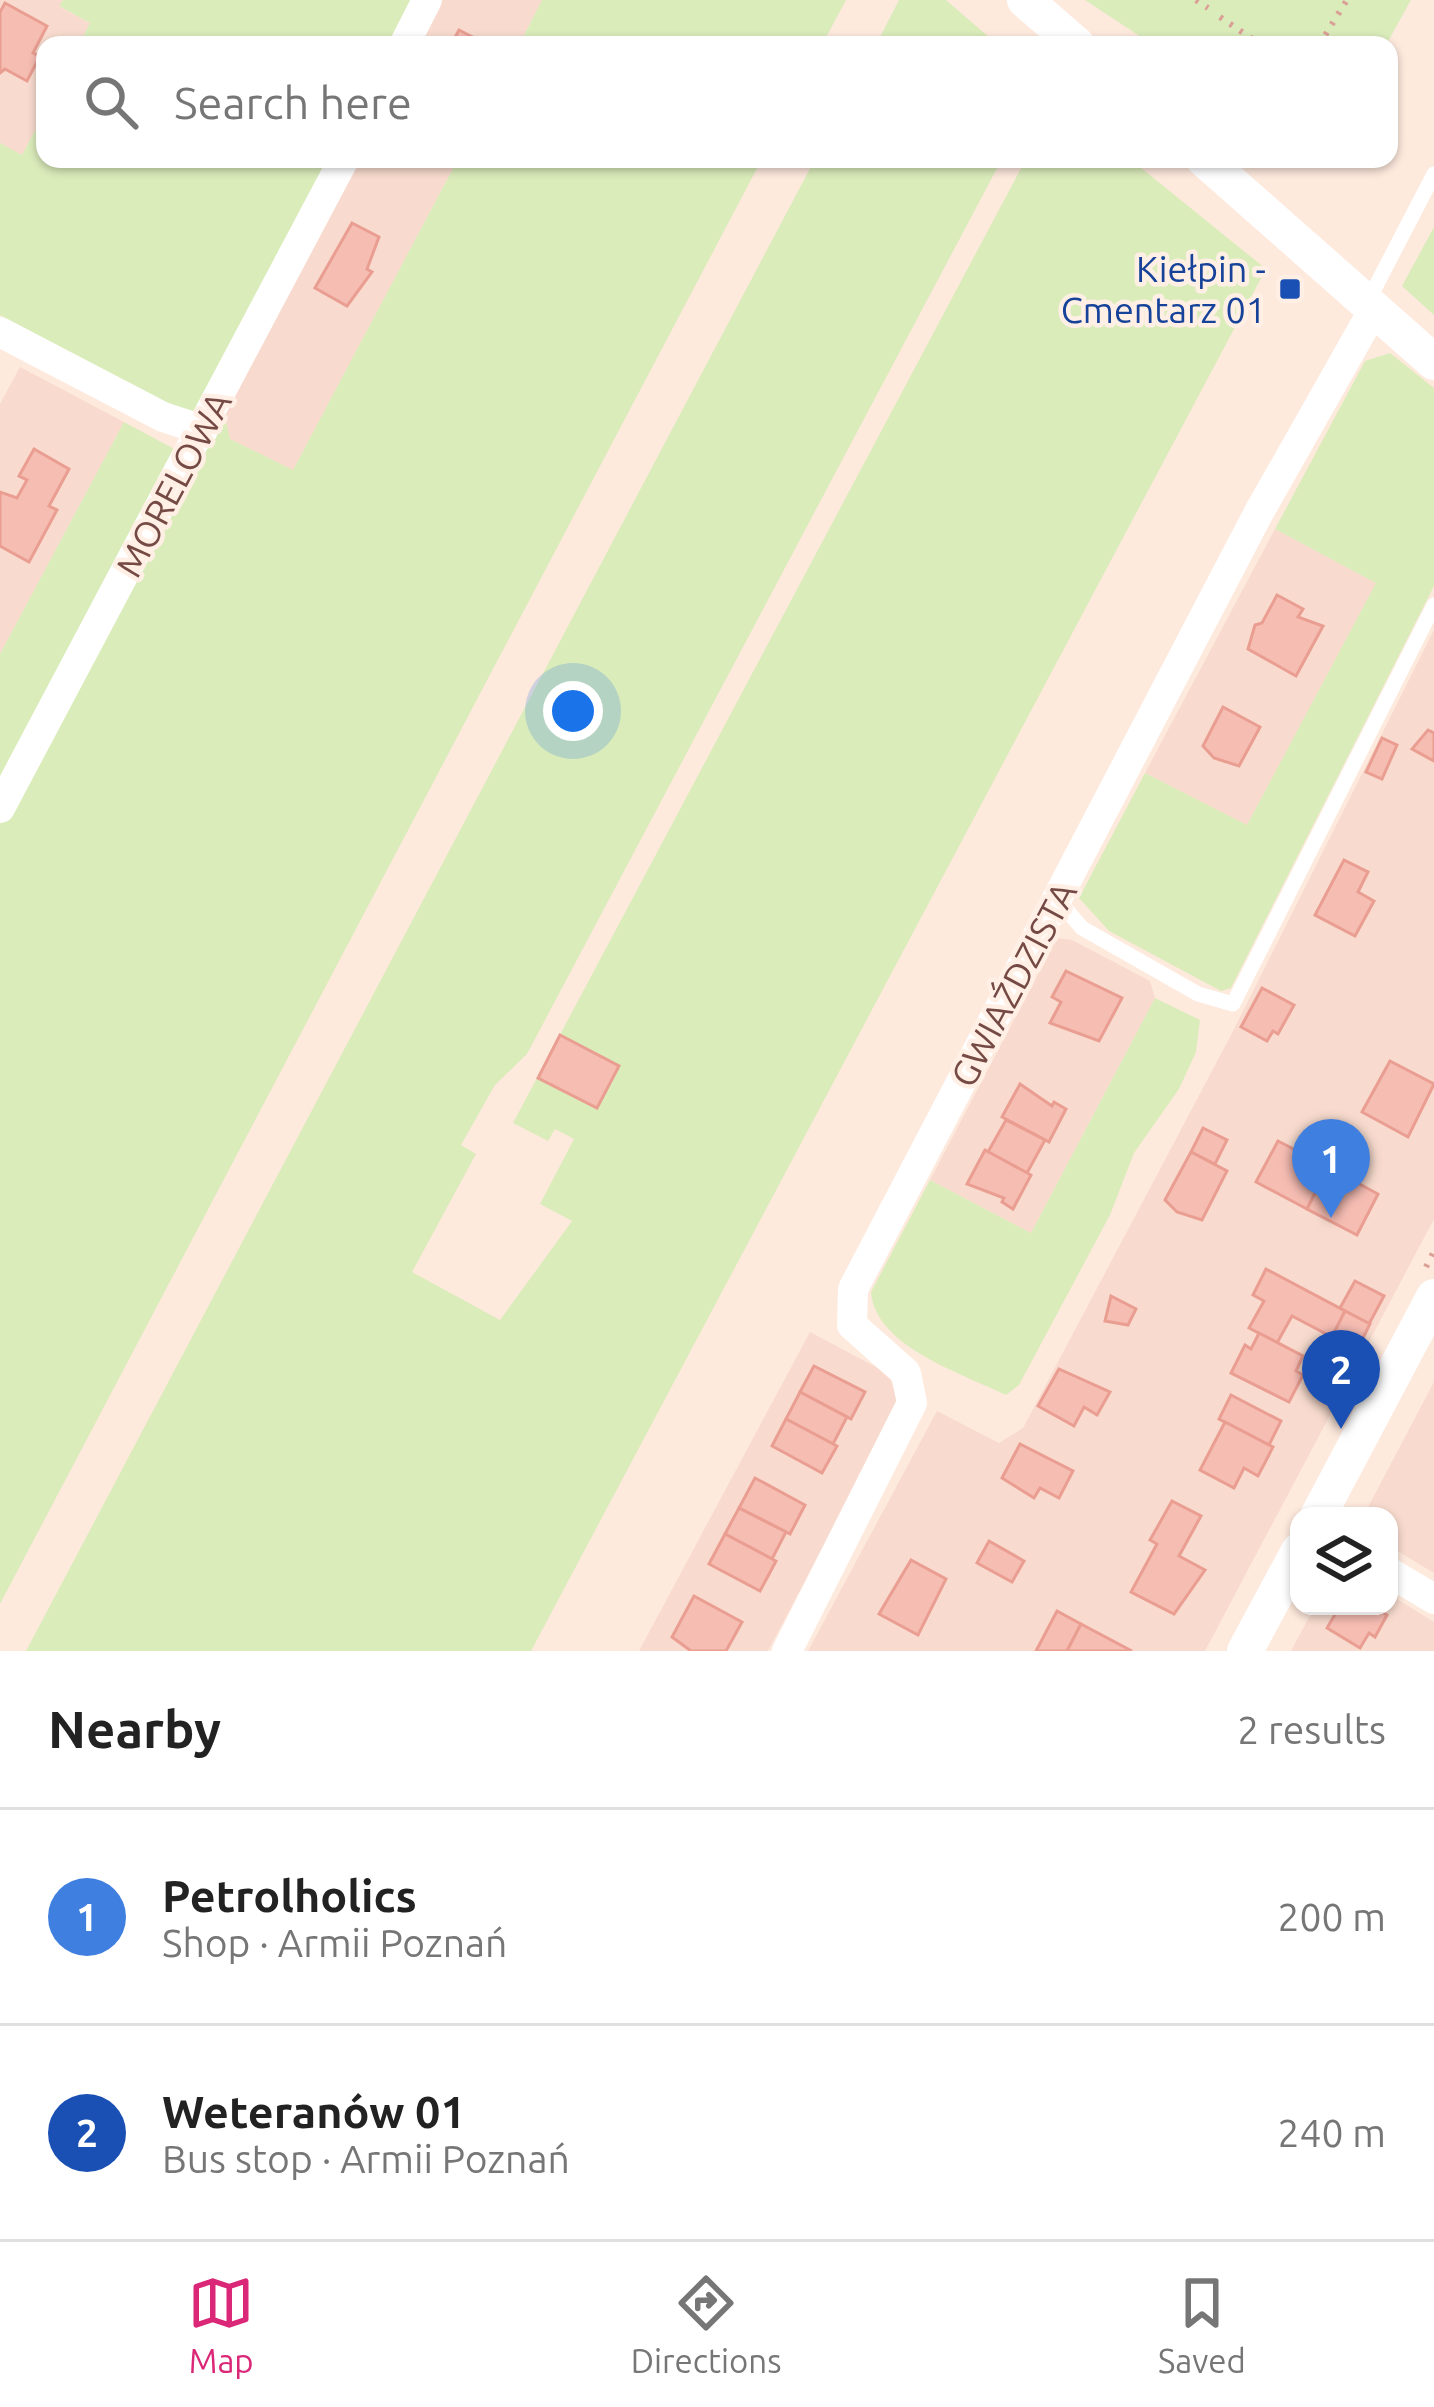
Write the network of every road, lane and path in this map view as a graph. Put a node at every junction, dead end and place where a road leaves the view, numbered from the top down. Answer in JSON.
{"nodes":[{"id":1,"x":428,"y":0,"type":"edge"},
{"id":2,"x":1025,"y":0,"type":"edge"},
{"id":3,"x":1196,"y":0,"type":"edge"},
{"id":4,"x":1347,"y":0,"type":"edge"},
{"id":5,"x":1208,"y":8,"type":"dead end"},
{"id":6,"x":1220,"y":17,"type":"dead end"},
{"id":7,"x":409,"y":36,"type":"edge"},
{"id":8,"x":1067,"y":36,"type":"edge"},
{"id":9,"x":1248,"y":36,"type":"edge"},
{"id":10,"x":1325,"y":36,"type":"edge"},
{"id":11,"x":339,"y":168,"type":"edge"},
{"id":12,"x":1214,"y":168,"type":"edge"},
{"id":13,"x":1434,"y":174,"type":"edge"},
{"id":14,"x":1369,"y":308,"type":"junction"},
{"id":15,"x":0,"y":332,"type":"edge"},
{"id":16,"x":1434,"y":362,"type":"edge"},
{"id":17,"x":202,"y":430,"type":"junction"},
{"id":18,"x":1434,"y":604,"type":"edge"},
{"id":19,"x":0,"y":808,"type":"edge"},
{"id":20,"x":1057,"y":899,"type":"junction"},
{"id":21,"x":1434,"y":1298,"type":"edge"},
{"id":22,"x":1323,"y":1507,"type":"edge"},
{"id":23,"x":1290,"y":1568,"type":"edge"},
{"id":24,"x":1398,"y":1577,"type":"edge"},
{"id":25,"x":1434,"y":1599,"type":"edge"},
{"id":26,"x":787,"y":1651,"type":"edge"},
{"id":27,"x":1246,"y":1651,"type":"edge"}],
"edges":[{"from":1,"to":7,"type":"street"},
{"from":2,"to":8,"type":"street"},
{"from":3,"to":5,"type":"path"},
{"from":4,"to":10,"type":"path"},
{"from":6,"to":9,"type":"path"},
{"from":11,"to":17,"type":"street","name":"MORELOWA"},
{"from":12,"to":14,"type":"street"},
{"from":13,"to":14,"type":"lane"},
{"from":14,"to":16,"type":"street"},
{"from":14,"to":20,"type":"street","name":"GWIAŹDZISTA"},
{"from":15,"to":17,"type":"street"},
{"from":17,"to":19,"type":"street","name":"MORELOWA"},
{"from":18,"to":20,"type":"lane"},
{"from":20,"to":26,"type":"street","name":"GWIAŹDZISTA"},
{"from":21,"to":22,"type":"street"},
{"from":23,"to":27,"type":"street"},
{"from":24,"to":25,"type":"street"}]}
